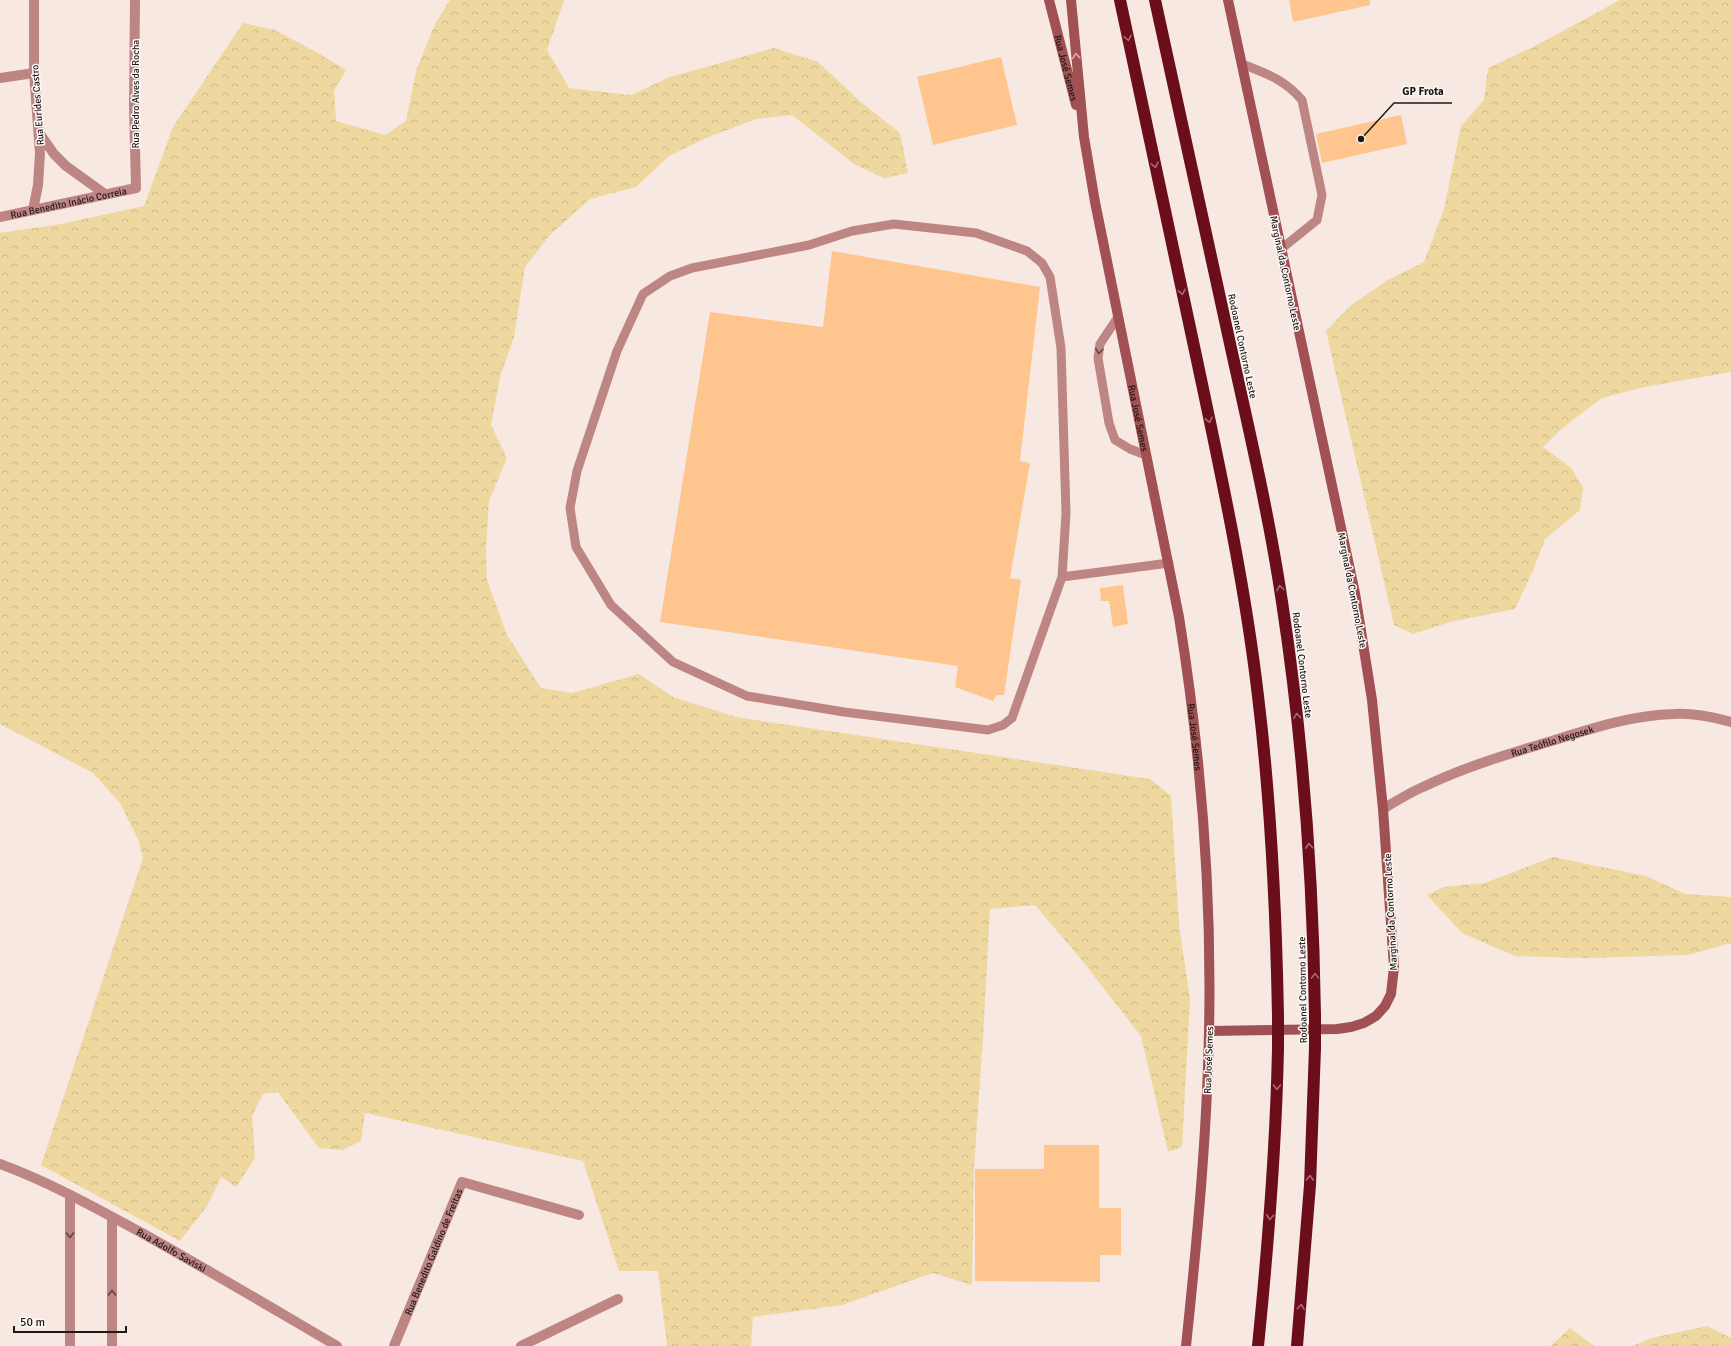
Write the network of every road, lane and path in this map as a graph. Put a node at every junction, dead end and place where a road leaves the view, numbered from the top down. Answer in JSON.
{"nodes":[{"id":1,"x":34,"y":0,"type":"edge"},
{"id":2,"x":135,"y":0,"type":"edge"},
{"id":3,"x":1049,"y":0,"type":"edge"},
{"id":4,"x":1071,"y":0,"type":"edge"},
{"id":5,"x":1120,"y":0,"type":"edge"},
{"id":6,"x":1155,"y":0,"type":"edge"},
{"id":7,"x":1228,"y":0,"type":"edge"},
{"id":8,"x":1242,"y":64,"type":"junction"},
{"id":9,"x":34,"y":73,"type":"junction"},
{"id":10,"x":0,"y":78,"type":"edge"},
{"id":11,"x":39,"y":133,"type":"junction"},
{"id":12,"x":1084,"y":136,"type":"junction"},
{"id":13,"x":136,"y":188,"type":"joint"},
{"id":14,"x":105,"y":194,"type":"junction"},
{"id":15,"x":32,"y":210,"type":"junction"},
{"id":16,"x":0,"y":217,"type":"edge"},
{"id":17,"x":1281,"y":249,"type":"junction"},
{"id":18,"x":1118,"y":317,"type":"junction"},
{"id":19,"x":1146,"y":455,"type":"junction"},
{"id":20,"x":1169,"y":563,"type":"junction"},
{"id":21,"x":1062,"y":577,"type":"junction"},
{"id":22,"x":1731,"y":722,"type":"edge"},
{"id":23,"x":1383,"y":809,"type":"junction"},
{"id":24,"x":1209,"y":1031,"type":"junction"},
{"id":25,"x":0,"y":1164,"type":"edge"},
{"id":26,"x":70,"y":1196,"type":"junction"},
{"id":27,"x":579,"y":1215,"type":"dead end"},
{"id":28,"x":112,"y":1217,"type":"junction"},
{"id":29,"x":618,"y":1299,"type":"dead end"},
{"id":30,"x":70,"y":1346,"type":"edge"},
{"id":31,"x":112,"y":1346,"type":"edge"},
{"id":32,"x":337,"y":1346,"type":"edge"},
{"id":33,"x":394,"y":1346,"type":"edge"},
{"id":34,"x":521,"y":1346,"type":"edge"},
{"id":35,"x":1186,"y":1346,"type":"edge"},
{"id":36,"x":1258,"y":1346,"type":"edge"},
{"id":37,"x":1297,"y":1346,"type":"edge"}],
"edges":[{"from":1,"to":9,"type":"street","name":"Rua Eurides Castro"},
{"from":2,"to":13,"type":"street","name":"Rua Pedro Alves da Rocha"},
{"from":3,"to":12,"type":"main road","name":"Rua José Semes"},
{"from":12,"to":4,"type":"main road","name":"Rua José Semes","one_way":true},
{"from":5,"to":36,"type":"highway","one_way":true,"bridge":true},
{"from":37,"to":6,"type":"highway","name":"Rodoanel Contorno Leste","one_way":true,"bridge":true},
{"from":7,"to":8,"type":"main road","name":"Marginal da Contorno Leste"},
{"from":8,"to":17,"type":"main road","name":"Marginal da Contorno Leste"},
{"from":8,"to":17,"type":"lane"},
{"from":9,"to":10,"type":"street"},
{"from":9,"to":11,"type":"street","name":"Rua Eurides Castro"},
{"from":11,"to":14,"type":"street"},
{"from":11,"to":15,"type":"street","name":"Rua Eurides Castro"},
{"from":12,"to":18,"type":"main road","name":"Rua José Semes"},
{"from":13,"to":14,"type":"street","name":"Rua Benedito Inácio Correia"},
{"from":14,"to":15,"type":"street","name":"Rua Benedito Inácio Correia"},
{"from":15,"to":16,"type":"street","name":"Rua Benedito Inácio Correia"},
{"from":17,"to":23,"type":"main road","name":"Marginal da Contorno Leste"},
{"from":18,"to":19,"type":"main road","name":"Rua José Semes"},
{"from":18,"to":19,"type":"lane","one_way":true},
{"from":19,"to":20,"type":"main road","name":"Rua José Semes"},
{"from":20,"to":21,"type":"lane"},
{"from":20,"to":24,"type":"main road","name":"Rua José Semes"},
{"from":21,"to":21,"type":"lane"},
{"from":22,"to":23,"type":"street","name":"Rua Teófilo Negosek"},
{"from":23,"to":24,"type":"main road","name":"Marginal da Contorno Leste"},
{"from":24,"to":35,"type":"main road","name":"Rua José Semes"},
{"from":25,"to":26,"type":"street","name":"Rua Adolfo Saviski"},
{"from":26,"to":28,"type":"street","name":"Rua Adolfo Saviski"},
{"from":26,"to":30,"type":"street","one_way":true},
{"from":27,"to":33,"type":"street","name":"Rua Benedito Galdino de Freitas"},
{"from":31,"to":28,"type":"street","one_way":true},
{"from":28,"to":32,"type":"street","name":"Rua Adolfo Saviski"},
{"from":29,"to":34,"type":"street"}]}
